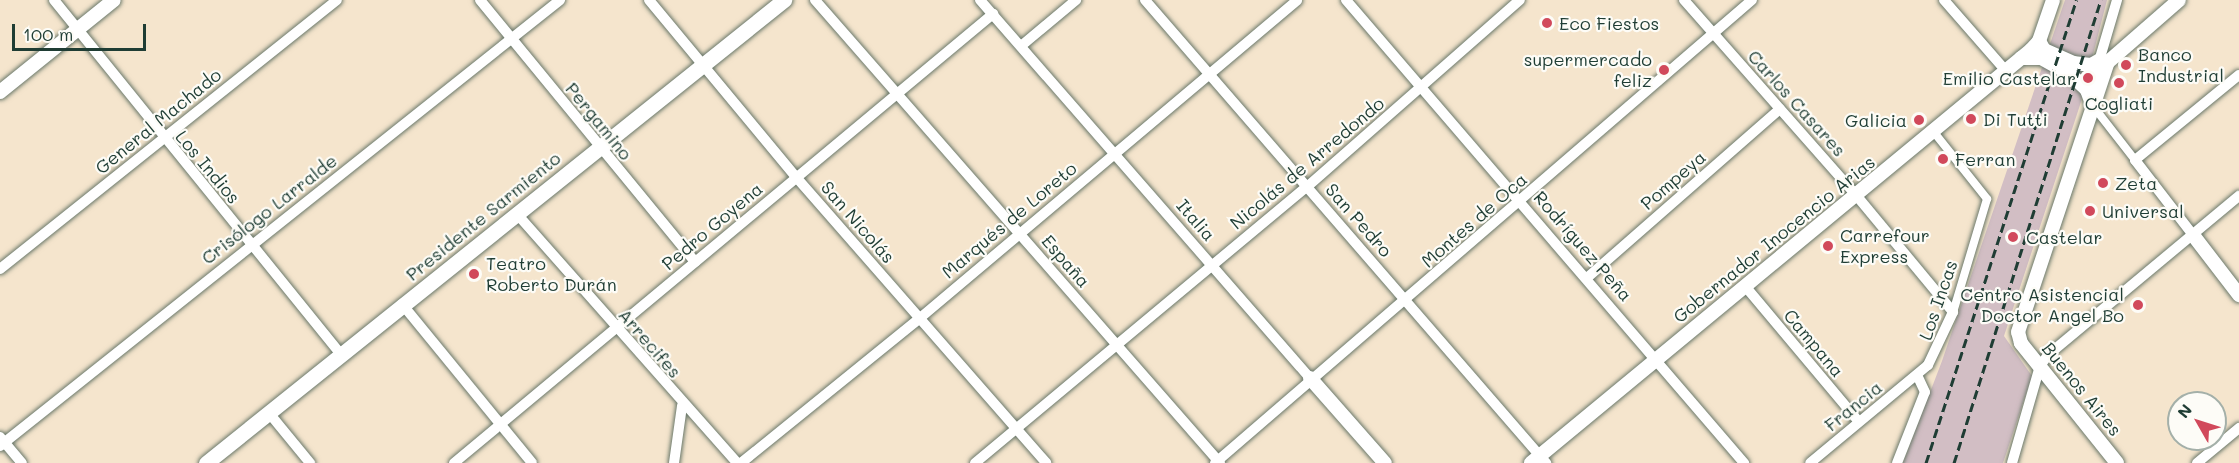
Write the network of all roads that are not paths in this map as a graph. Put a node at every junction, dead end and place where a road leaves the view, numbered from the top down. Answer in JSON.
{"nodes":[{"id":1,"x":54,"y":0,"type":"edge"},
{"id":2,"x":114,"y":0,"type":"edge"},
{"id":3,"x":337,"y":0,"type":"edge"},
{"id":4,"x":480,"y":0,"type":"edge"},
{"id":5,"x":560,"y":0,"type":"edge"},
{"id":6,"x":648,"y":0,"type":"edge"},
{"id":7,"x":784,"y":0,"type":"edge"},
{"id":8,"x":815,"y":0,"type":"edge"},
{"id":9,"x":980,"y":0,"type":"edge"},
{"id":10,"x":1076,"y":0,"type":"edge"},
{"id":11,"x":1144,"y":0,"type":"edge"},
{"id":12,"x":1297,"y":0,"type":"edge"},
{"id":13,"x":1346,"y":0,"type":"edge"},
{"id":14,"x":1520,"y":0,"type":"edge"},
{"id":15,"x":1684,"y":0,"type":"edge"},
{"id":16,"x":1752,"y":0,"type":"edge"},
{"id":17,"x":1944,"y":0,"type":"edge"},
{"id":18,"x":2053,"y":0,"type":"edge"},
{"id":19,"x":2117,"y":0,"type":"edge"},
{"id":20,"x":2179,"y":0,"type":"edge"},
{"id":21,"x":993,"y":15,"type":"junction"},
{"id":22,"x":77,"y":29,"type":"junction"},
{"id":23,"x":1713,"y":34,"type":"junction"},
{"id":24,"x":511,"y":38,"type":"junction"},
{"id":25,"x":2039,"y":41,"type":"junction"},
{"id":26,"x":1021,"y":46,"type":"junction"},
{"id":27,"x":2021,"y":57,"type":"junction"},
{"id":28,"x":2105,"y":59,"type":"junction"},
{"id":29,"x":702,"y":64,"type":"junction"},
{"id":30,"x":2005,"y":70,"type":"junction"},
{"id":31,"x":2239,"y":75,"type":"edge"},
{"id":32,"x":1209,"y":76,"type":"junction"},
{"id":33,"x":1421,"y":87,"type":"junction"},
{"id":34,"x":0,"y":92,"type":"edge"},
{"id":35,"x":899,"y":94,"type":"junction"},
{"id":36,"x":2091,"y":104,"type":"junction"},
{"id":37,"x":1780,"y":109,"type":"junction"},
{"id":38,"x":1933,"y":132,"type":"junction"},
{"id":39,"x":164,"y":138,"type":"junction"},
{"id":40,"x":599,"y":147,"type":"junction"},
{"id":41,"x":1114,"y":153,"type":"junction"},
{"id":42,"x":2134,"y":160,"type":"junction"},
{"id":43,"x":796,"y":177,"type":"junction"},
{"id":44,"x":1308,"y":186,"type":"junction"},
{"id":45,"x":1856,"y":195,"type":"junction"},
{"id":46,"x":2239,"y":196,"type":"edge"},
{"id":47,"x":1522,"y":200,"type":"junction"},
{"id":48,"x":517,"y":214,"type":"junction"},
{"id":49,"x":1020,"y":233,"type":"junction"},
{"id":50,"x":2193,"y":235,"type":"junction"},
{"id":51,"x":250,"y":244,"type":"junction"},
{"id":52,"x":695,"y":261,"type":"junction"},
{"id":53,"x":1210,"y":265,"type":"junction"},
{"id":54,"x":0,"y":268,"type":"edge"},
{"id":55,"x":1588,"y":277,"type":"junction"},
{"id":56,"x":1745,"y":286,"type":"junction"},
{"id":57,"x":2239,"y":294,"type":"edge"},
{"id":58,"x":1407,"y":300,"type":"junction"},
{"id":59,"x":402,"y":304,"type":"junction"},
{"id":60,"x":1953,"y":312,"type":"junction"},
{"id":61,"x":920,"y":318,"type":"junction"},
{"id":62,"x":615,"y":329,"type":"junction"},
{"id":63,"x":1118,"y":345,"type":"junction"},
{"id":64,"x":340,"y":354,"type":"junction"},
{"id":65,"x":1657,"y":358,"type":"junction"},
{"id":66,"x":2040,"y":366,"type":"junction"},
{"id":67,"x":1917,"y":375,"type":"junction"},
{"id":68,"x":1310,"y":378,"type":"junction"},
{"id":69,"x":682,"y":406,"type":"junction"},
{"id":70,"x":269,"y":412,"type":"junction"},
{"id":71,"x":1859,"y":422,"type":"junction"},
{"id":72,"x":500,"y":424,"type":"junction"},
{"id":73,"x":2239,"y":428,"type":"edge"},
{"id":74,"x":1016,"y":429,"type":"junction"},
{"id":75,"x":2,"y":442,"type":"edge"},
{"id":76,"x":1539,"y":460,"type":"edge"},
{"id":77,"x":1217,"y":462,"type":"edge"},
{"id":78,"x":22,"y":463,"type":"edge"},
{"id":79,"x":206,"y":463,"type":"edge"},
{"id":80,"x":310,"y":463,"type":"edge"},
{"id":81,"x":454,"y":463,"type":"edge"},
{"id":82,"x":532,"y":463,"type":"edge"},
{"id":83,"x":674,"y":463,"type":"edge"},
{"id":84,"x":739,"y":463,"type":"edge"},
{"id":85,"x":975,"y":463,"type":"edge"},
{"id":86,"x":1046,"y":463,"type":"edge"},
{"id":87,"x":1385,"y":463,"type":"edge"},
{"id":88,"x":1744,"y":463,"type":"edge"},
{"id":89,"x":1810,"y":463,"type":"edge"},
{"id":90,"x":1897,"y":463,"type":"edge"},
{"id":91,"x":2012,"y":463,"type":"edge"},
{"id":92,"x":2117,"y":463,"type":"edge"},
{"id":93,"x":2197,"y":463,"type":"edge"}],
"edges":[{"from":1,"to":22,"type":"street","name":"Los Indios"},
{"from":2,"to":22,"type":"street"},
{"from":3,"to":39,"type":"street","name":"General Machado"},
{"from":4,"to":24,"type":"street","name":"Pergamino"},
{"from":5,"to":24,"type":"street","name":"Crisólogo Larralde"},
{"from":6,"to":29,"type":"street","name":"San Nicolás"},
{"from":7,"to":29,"type":"main road","name":"Presidente Sarmiento"},
{"from":8,"to":35,"type":"street","name":"España"},
{"from":9,"to":21,"type":"street","name":"Italia"},
{"from":10,"to":26,"type":"street"},
{"from":11,"to":32,"type":"street","name":"San Pedro"},
{"from":12,"to":32,"type":"street","name":"Marqués de Loreto"},
{"from":13,"to":33,"type":"street","name":"Rodríguez Peña"},
{"from":14,"to":33,"type":"street","name":"Nicolás de Arredondo"},
{"from":15,"to":23,"type":"street","name":"Carlos Casares"},
{"from":16,"to":23,"type":"street","name":"Montes de Oca"},
{"from":17,"to":30,"type":"street"},
{"from":18,"to":25,"type":"street"},
{"from":19,"to":28,"type":"street"},
{"from":20,"to":28,"type":"street"},
{"from":21,"to":26,"type":"street","name":"Italia"},
{"from":21,"to":35,"type":"street","name":"Pedro Goyena"},
{"from":22,"to":34,"type":"street"},
{"from":22,"to":39,"type":"street","name":"Los Indios"},
{"from":23,"to":37,"type":"street","name":"Carlos Casares"},
{"from":23,"to":47,"type":"street","name":"Montes de Oca"},
{"from":24,"to":40,"type":"street","name":"Pergamino"},
{"from":24,"to":51,"type":"street","name":"Crisólogo Larralde"},
{"from":25,"to":27,"type":"street","name":"Gobernador Inocencio Arias"},
{"from":25,"to":28,"type":"street"},
{"from":26,"to":41,"type":"street","name":"Italia"},
{"from":27,"to":30,"type":"street","name":"Gobernador Inocencio Arias"},
{"from":27,"to":36,"type":"street"},
{"from":28,"to":36,"type":"street"},
{"from":29,"to":40,"type":"main road","name":"Presidente Sarmiento"},
{"from":29,"to":43,"type":"street","name":"San Nicolás"},
{"from":30,"to":38,"type":"street","name":"Gobernador Inocencio Arias"},
{"from":31,"to":42,"type":"street"},
{"from":32,"to":41,"type":"street","name":"Marqués de Loreto"},
{"from":32,"to":44,"type":"street","name":"San Pedro"},
{"from":33,"to":44,"type":"street","name":"Nicolás de Arredondo"},
{"from":33,"to":47,"type":"street","name":"Rodríguez Peña"},
{"from":35,"to":43,"type":"street","name":"Pedro Goyena"},
{"from":35,"to":49,"type":"street","name":"España"},
{"from":36,"to":42,"type":"street"},
{"from":36,"to":66,"type":"street","name":"Buenos Aires"},
{"from":37,"to":45,"type":"street","name":"Carlos Casares"},
{"from":37,"to":55,"type":"street","name":"Pompeya"},
{"from":38,"to":45,"type":"street","name":"Gobernador Inocencio Arias"},
{"from":38,"to":60,"type":"street","name":"Los Incas"},
{"from":39,"to":51,"type":"street","name":"Los Indios"},
{"from":39,"to":54,"type":"street","name":"General Machado"},
{"from":40,"to":48,"type":"main road","name":"Presidente Sarmiento"},
{"from":40,"to":52,"type":"street","name":"Pergamino"},
{"from":41,"to":49,"type":"street","name":"Marqués de Loreto"},
{"from":41,"to":53,"type":"street","name":"Italia"},
{"from":42,"to":50,"type":"street"},
{"from":43,"to":52,"type":"street","name":"Pedro Goyena"},
{"from":43,"to":61,"type":"street","name":"San Nicolás"},
{"from":44,"to":53,"type":"street","name":"Nicolás de Arredondo"},
{"from":44,"to":58,"type":"street","name":"San Pedro"},
{"from":45,"to":56,"type":"street","name":"Gobernador Inocencio Arias"},
{"from":45,"to":60,"type":"street","name":"Carlos Casares"},
{"from":46,"to":50,"type":"street"},
{"from":47,"to":55,"type":"street","name":"Rodríguez Peña"},
{"from":47,"to":58,"type":"street","name":"Montes de Oca"},
{"from":48,"to":59,"type":"main road","name":"Presidente Sarmiento"},
{"from":48,"to":62,"type":"street","name":"Arrecifes"},
{"from":49,"to":61,"type":"street","name":"Marqués de Loreto"},
{"from":49,"to":63,"type":"street","name":"España"},
{"from":50,"to":57,"type":"street"},
{"from":50,"to":66,"type":"street"},
{"from":51,"to":64,"type":"street","name":"Los Indios"},
{"from":51,"to":75,"type":"street","name":"Crisólogo Larralde"},
{"from":52,"to":62,"type":"street","name":"Pedro Goyena"},
{"from":53,"to":63,"type":"street","name":"Nicolás de Arredondo"},
{"from":53,"to":68,"type":"street","name":"Italia"},
{"from":55,"to":65,"type":"street","name":"Rodríguez Peña"},
{"from":56,"to":65,"type":"street","name":"Gobernador Inocencio Arias"},
{"from":56,"to":71,"type":"street","name":"Campana"},
{"from":58,"to":68,"type":"street","name":"Montes de Oca"},
{"from":58,"to":76,"type":"street","name":"San Pedro"},
{"from":59,"to":64,"type":"main road","name":"Presidente Sarmiento"},
{"from":59,"to":72,"type":"street"},
{"from":60,"to":67,"type":"street","name":"Los Incas"},
{"from":61,"to":74,"type":"street","name":"San Nicolás"},
{"from":61,"to":84,"type":"street","name":"Marqués de Loreto"},
{"from":62,"to":69,"type":"street","name":"Arrecifes"},
{"from":62,"to":72,"type":"street","name":"Pedro Goyena"},
{"from":63,"to":74,"type":"street","name":"Nicolás de Arredondo"},
{"from":63,"to":77,"type":"street","name":"España"},
{"from":64,"to":70,"type":"main road","name":"Presidente Sarmiento"},
{"from":65,"to":76,"type":"street","name":"Gobernador Inocencio Arias"},
{"from":65,"to":88,"type":"street","name":"Rodríguez Peña"},
{"from":66,"to":91,"type":"street"},
{"from":66,"to":92,"type":"street","name":"Buenos Aires"},
{"from":67,"to":71,"type":"street","name":"Francia"},
{"from":67,"to":90,"type":"street"},
{"from":68,"to":77,"type":"street","name":"Montes de Oca"},
{"from":68,"to":87,"type":"street","name":"Italia"},
{"from":69,"to":83,"type":"street"},
{"from":69,"to":84,"type":"street","name":"Arrecifes"},
{"from":70,"to":79,"type":"main road","name":"Presidente Sarmiento"},
{"from":70,"to":80,"type":"street"},
{"from":71,"to":89,"type":"street","name":"Francia"},
{"from":72,"to":81,"type":"street","name":"Pedro Goyena"},
{"from":72,"to":82,"type":"street"},
{"from":73,"to":93,"type":"street"},
{"from":74,"to":85,"type":"street","name":"Nicolás de Arredondo"},
{"from":74,"to":86,"type":"street","name":"San Nicolás"},
{"from":75,"to":78,"type":"street"}]}
